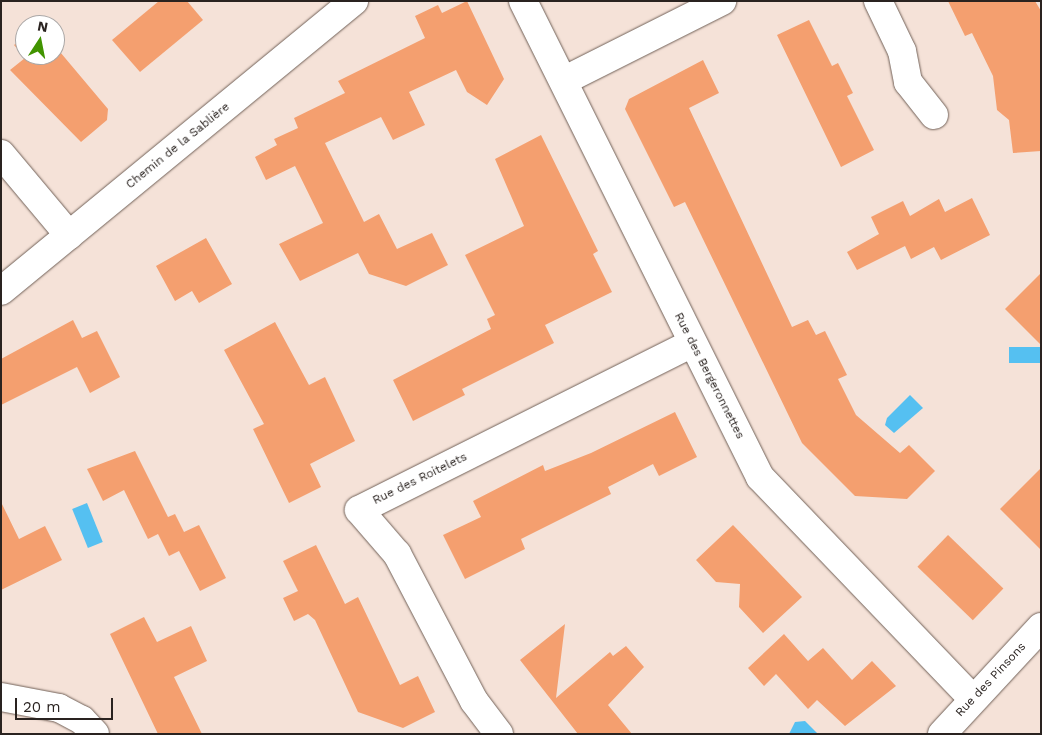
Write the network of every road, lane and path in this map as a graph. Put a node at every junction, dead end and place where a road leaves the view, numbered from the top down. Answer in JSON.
{"nodes":[{"id":1,"x":354,"y":1,"type":"edge"},
{"id":2,"x":524,"y":1,"type":"edge"},
{"id":3,"x":722,"y":1,"type":"edge"},
{"id":4,"x":878,"y":1,"type":"edge"},
{"id":5,"x":565,"y":80,"type":"junction"},
{"id":6,"x":934,"y":115,"type":"dead end"},
{"id":7,"x":1,"y":154,"type":"edge"},
{"id":8,"x":69,"y":235,"type":"junction"},
{"id":9,"x":1,"y":291,"type":"edge"},
{"id":10,"x":692,"y":343,"type":"junction"},
{"id":11,"x":1041,"y":627,"type":"edge"},
{"id":12,"x":1,"y":697,"type":"edge"},
{"id":13,"x":972,"y":698,"type":"junction"},
{"id":14,"x":95,"y":734,"type":"edge"},
{"id":15,"x":499,"y":734,"type":"edge"},
{"id":16,"x":942,"y":734,"type":"edge"}],
"edges":[{"from":1,"to":8,"type":"street","name":"Chemin de la Sablière"},
{"from":2,"to":5,"type":"street","name":"Rue des Bergeronnettes"},
{"from":3,"to":5,"type":"street"},
{"from":4,"to":6,"type":"street"},
{"from":5,"to":10,"type":"street","name":"Rue des Bergeronnettes"},
{"from":7,"to":8,"type":"street"},
{"from":8,"to":9,"type":"street","name":"Chemin de la Sablière"},
{"from":10,"to":13,"type":"street","name":"Rue des Bergeronnettes"},
{"from":10,"to":15,"type":"street","name":"Rue des Roitelets"},
{"from":11,"to":13,"type":"street","name":"Rue des Pinsons"},
{"from":12,"to":14,"type":"street"},
{"from":13,"to":16,"type":"street","name":"Rue des Pinsons"}]}
